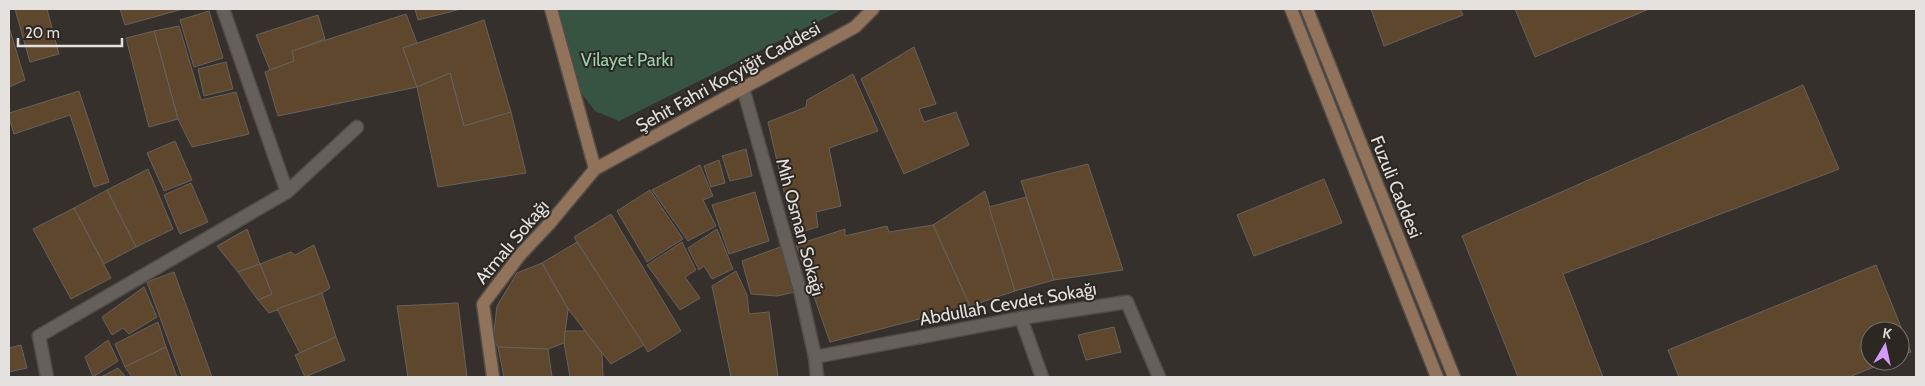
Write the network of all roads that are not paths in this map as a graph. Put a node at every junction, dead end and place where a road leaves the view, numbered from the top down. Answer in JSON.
{"nodes":[{"id":1,"x":224,"y":9,"type":"edge"},
{"id":2,"x":551,"y":9,"type":"edge"},
{"id":3,"x":873,"y":9,"type":"edge"},
{"id":4,"x":1291,"y":9,"type":"edge"},
{"id":5,"x":1307,"y":9,"type":"edge"},
{"id":6,"x":744,"y":88,"type":"junction"},
{"id":7,"x":357,"y":127,"type":"dead end"},
{"id":8,"x":595,"y":169,"type":"junction"},
{"id":9,"x":287,"y":192,"type":"junction"},
{"id":10,"x":1021,"y":318,"type":"junction"},
{"id":11,"x":815,"y":357,"type":"junction"},
{"id":12,"x":47,"y":377,"type":"edge"},
{"id":13,"x":493,"y":377,"type":"edge"},
{"id":14,"x":817,"y":377,"type":"edge"},
{"id":15,"x":1042,"y":377,"type":"edge"},
{"id":16,"x":1159,"y":377,"type":"edge"},
{"id":17,"x":1437,"y":377,"type":"edge"},
{"id":18,"x":1454,"y":377,"type":"edge"}],
"edges":[{"from":1,"to":9,"type":"street"},
{"from":2,"to":8,"type":"main road"},
{"from":3,"to":6,"type":"main road","name":"Şehit Fahri Koçyiğit Caddesi"},
{"from":4,"to":17,"type":"main road","name":"Fuzuli Caddesi"},
{"from":5,"to":18,"type":"main road","name":"Fuzuli Caddesi"},
{"from":6,"to":8,"type":"main road","name":"Şehit Fahri Koçyiğit Caddesi"},
{"from":6,"to":11,"type":"street","name":"Mıh Osman Sokağı"},
{"from":7,"to":9,"type":"street"},
{"from":8,"to":13,"type":"main road","name":"Atmalı Sokağı"},
{"from":9,"to":12,"type":"street"},
{"from":10,"to":11,"type":"street","name":"Abdullah Cevdet Sokağı"},
{"from":10,"to":15,"type":"street"},
{"from":10,"to":16,"type":"street","name":"Abdullah Cevdet Sokağı"},
{"from":11,"to":14,"type":"street","name":"Mıh Osman Sokağı"}]}
